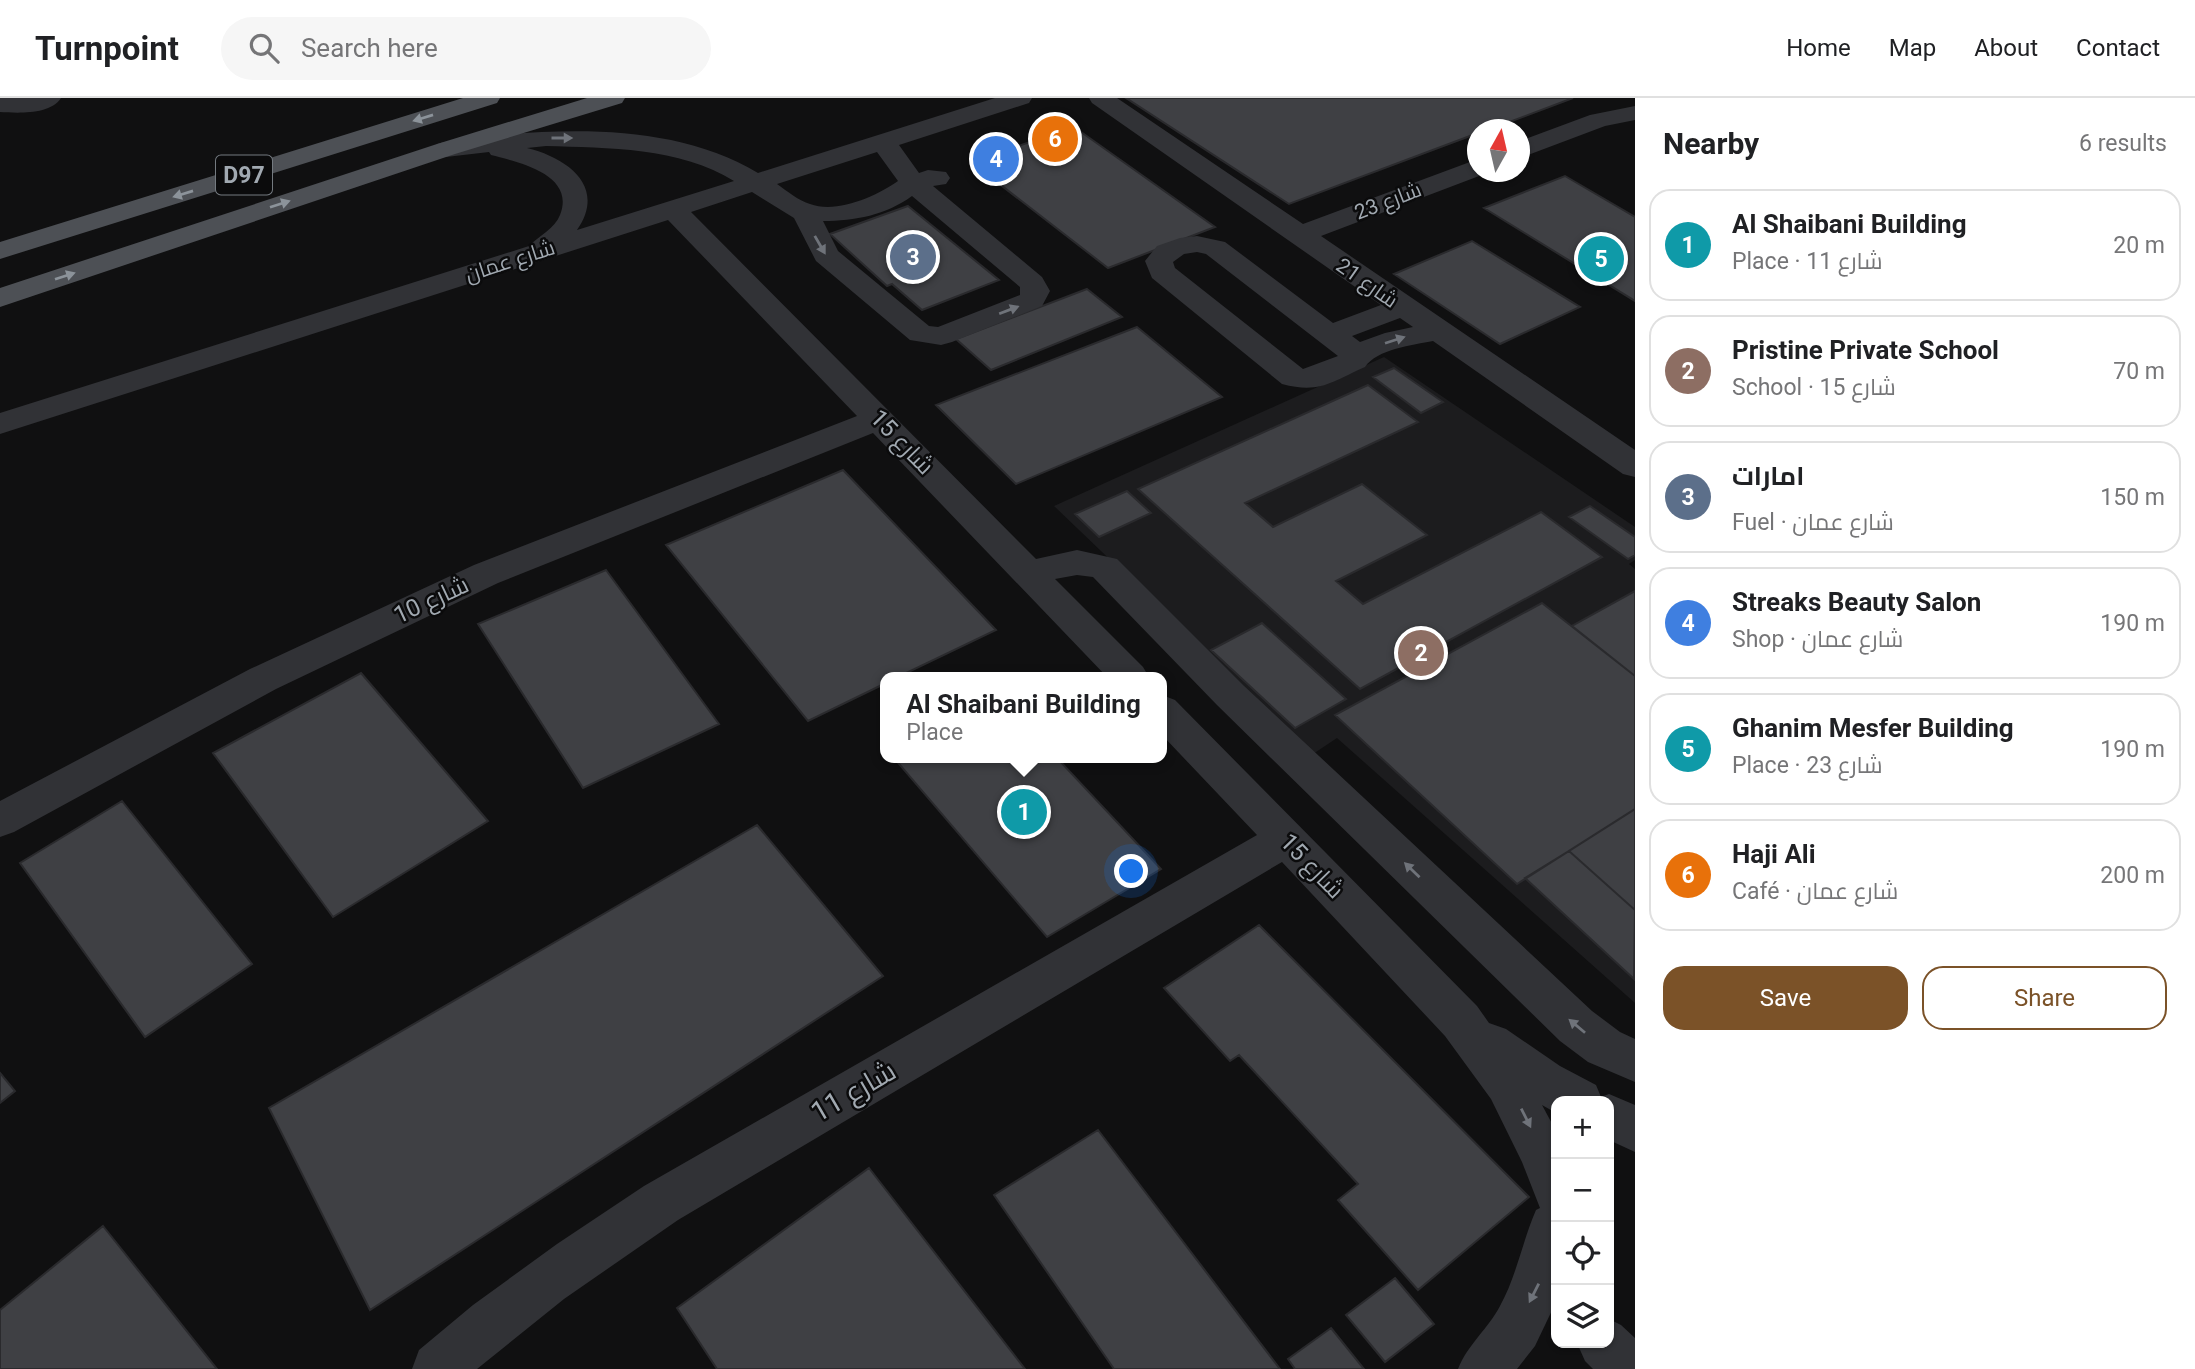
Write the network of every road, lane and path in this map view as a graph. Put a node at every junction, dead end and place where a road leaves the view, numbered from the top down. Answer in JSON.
{"nodes":[{"id":1,"x":49,"y":98,"type":"edge"},
{"id":2,"x":488,"y":98,"type":"edge"},
{"id":3,"x":613,"y":98,"type":"edge"},
{"id":4,"x":1020,"y":98,"type":"edge"},
{"id":5,"x":1101,"y":98,"type":"edge"},
{"id":6,"x":1635,"y":102,"type":"edge"},
{"id":7,"x":586,"y":103,"type":"edge"},
{"id":8,"x":0,"y":105,"type":"edge"},
{"id":9,"x":1635,"y":113,"type":"edge"},
{"id":10,"x":1599,"y":120,"type":"junction"},
{"id":11,"x":884,"y":143,"type":"junction"},
{"id":12,"x":1530,"y":146,"type":"edge"},
{"id":13,"x":446,"y":149,"type":"junction"},
{"id":14,"x":1467,"y":171,"type":"edge"},
{"id":15,"x":757,"y":182,"type":"junction"},
{"id":16,"x":913,"y":183,"type":"junction"},
{"id":17,"x":673,"y":209,"type":"junction"},
{"id":18,"x":805,"y":213,"type":"junction"},
{"id":19,"x":1299,"y":235,"type":"junction"},
{"id":20,"x":0,"y":251,"type":"edge"},
{"id":21,"x":535,"y":253,"type":"junction"},
{"id":22,"x":0,"y":298,"type":"edge"},
{"id":23,"x":1402,"y":306,"type":"junction"},
{"id":24,"x":1437,"y":331,"type":"junction"},
{"id":25,"x":1330,"y":334,"type":"junction"},
{"id":26,"x":1355,"y":355,"type":"junction"},
{"id":27,"x":880,"y":418,"type":"junction"},
{"id":28,"x":0,"y":424,"type":"edge"},
{"id":29,"x":1635,"y":466,"type":"edge"},
{"id":30,"x":1031,"y":574,"type":"junction"},
{"id":31,"x":1125,"y":672,"type":"edge"},
{"id":32,"x":1230,"y":695,"type":"junction"},
{"id":33,"x":1167,"y":715,"type":"edge"},
{"id":34,"x":1195,"y":744,"type":"junction"},
{"id":35,"x":0,"y":820,"type":"edge"},
{"id":36,"x":1286,"y":838,"type":"junction"},
{"id":37,"x":1461,"y":1021,"type":"junction"},
{"id":38,"x":1635,"y":1061,"type":"edge"},
{"id":39,"x":1572,"y":1096,"type":"edge"},
{"id":40,"x":1614,"y":1119,"type":"edge"},
{"id":41,"x":1635,"y":1130,"type":"edge"},
{"id":42,"x":1614,"y":1136,"type":"edge"},
{"id":43,"x":1551,"y":1195,"type":"edge"},
{"id":44,"x":1553,"y":1222,"type":"edge"},
{"id":45,"x":1609,"y":1348,"type":"edge"},
{"id":46,"x":438,"y":1369,"type":"edge"},
{"id":47,"x":1484,"y":1369,"type":"edge"},
{"id":48,"x":1630,"y":1369,"type":"edge"}],
"edges":[{"from":1,"to":8,"type":"street"},
{"from":2,"to":20,"type":"main road","number":"D97","one_way":true},
{"from":3,"to":7,"type":"main road","number":"D97"},
{"from":4,"to":11,"type":"street","name":"شارع عمان"},
{"from":5,"to":19,"type":"street","name":"شارع 21"},
{"from":6,"to":10,"type":"street"},
{"from":7,"to":13,"type":"main road","number":"D97"},
{"from":9,"to":10,"type":"street"},
{"from":10,"to":12,"type":"street"},
{"from":11,"to":15,"type":"street","name":"شارع عمان"},
{"from":11,"to":16,"type":"street"},
{"from":13,"to":15,"type":"street","one_way":true},
{"from":13,"to":21,"type":"street"},
{"from":22,"to":13,"type":"main road","number":"D97","one_way":true},
{"from":14,"to":19,"type":"street","name":"شارع 23"},
{"from":15,"to":17,"type":"street","name":"شارع عمان"},
{"from":15,"to":18,"type":"street"},
{"from":16,"to":18,"type":"street"},
{"from":18,"to":16,"type":"street","one_way":true},
{"from":17,"to":21,"type":"street","name":"شارع عمان"},
{"from":17,"to":27,"type":"street","name":"شارع 15"},
{"from":19,"to":23,"type":"street","name":"شارع 21"},
{"from":21,"to":28,"type":"street","name":"شارع عمان"},
{"from":23,"to":24,"type":"street","name":"شارع 21"},
{"from":23,"to":25,"type":"street"},
{"from":26,"to":24,"type":"street","one_way":true},
{"from":24,"to":29,"type":"street","name":"شارع 21"},
{"from":25,"to":26,"type":"street"},
{"from":25,"to":26,"type":"street"},
{"from":27,"to":30,"type":"street","name":"شارع 15"},
{"from":27,"to":35,"type":"street","name":"شارع 10"},
{"from":30,"to":31,"type":"street","name":"شارع 15"},
{"from":30,"to":32,"type":"street"},
{"from":32,"to":34,"type":"street"},
{"from":38,"to":32,"type":"street","one_way":true},
{"from":33,"to":34,"type":"street","name":"شارع 15"},
{"from":34,"to":36,"type":"street","name":"شارع 15"},
{"from":36,"to":37,"type":"street","name":"شارع 15"},
{"from":36,"to":46,"type":"street","name":"شارع 11"},
{"from":37,"to":39,"type":"street","name":"شارع 15"},
{"from":37,"to":43,"type":"street","name":"شارع 15","one_way":true},
{"from":40,"to":41,"type":"street"},
{"from":41,"to":42,"type":"street"},
{"from":44,"to":47,"type":"street","one_way":true},
{"from":45,"to":48,"type":"street"}]}
